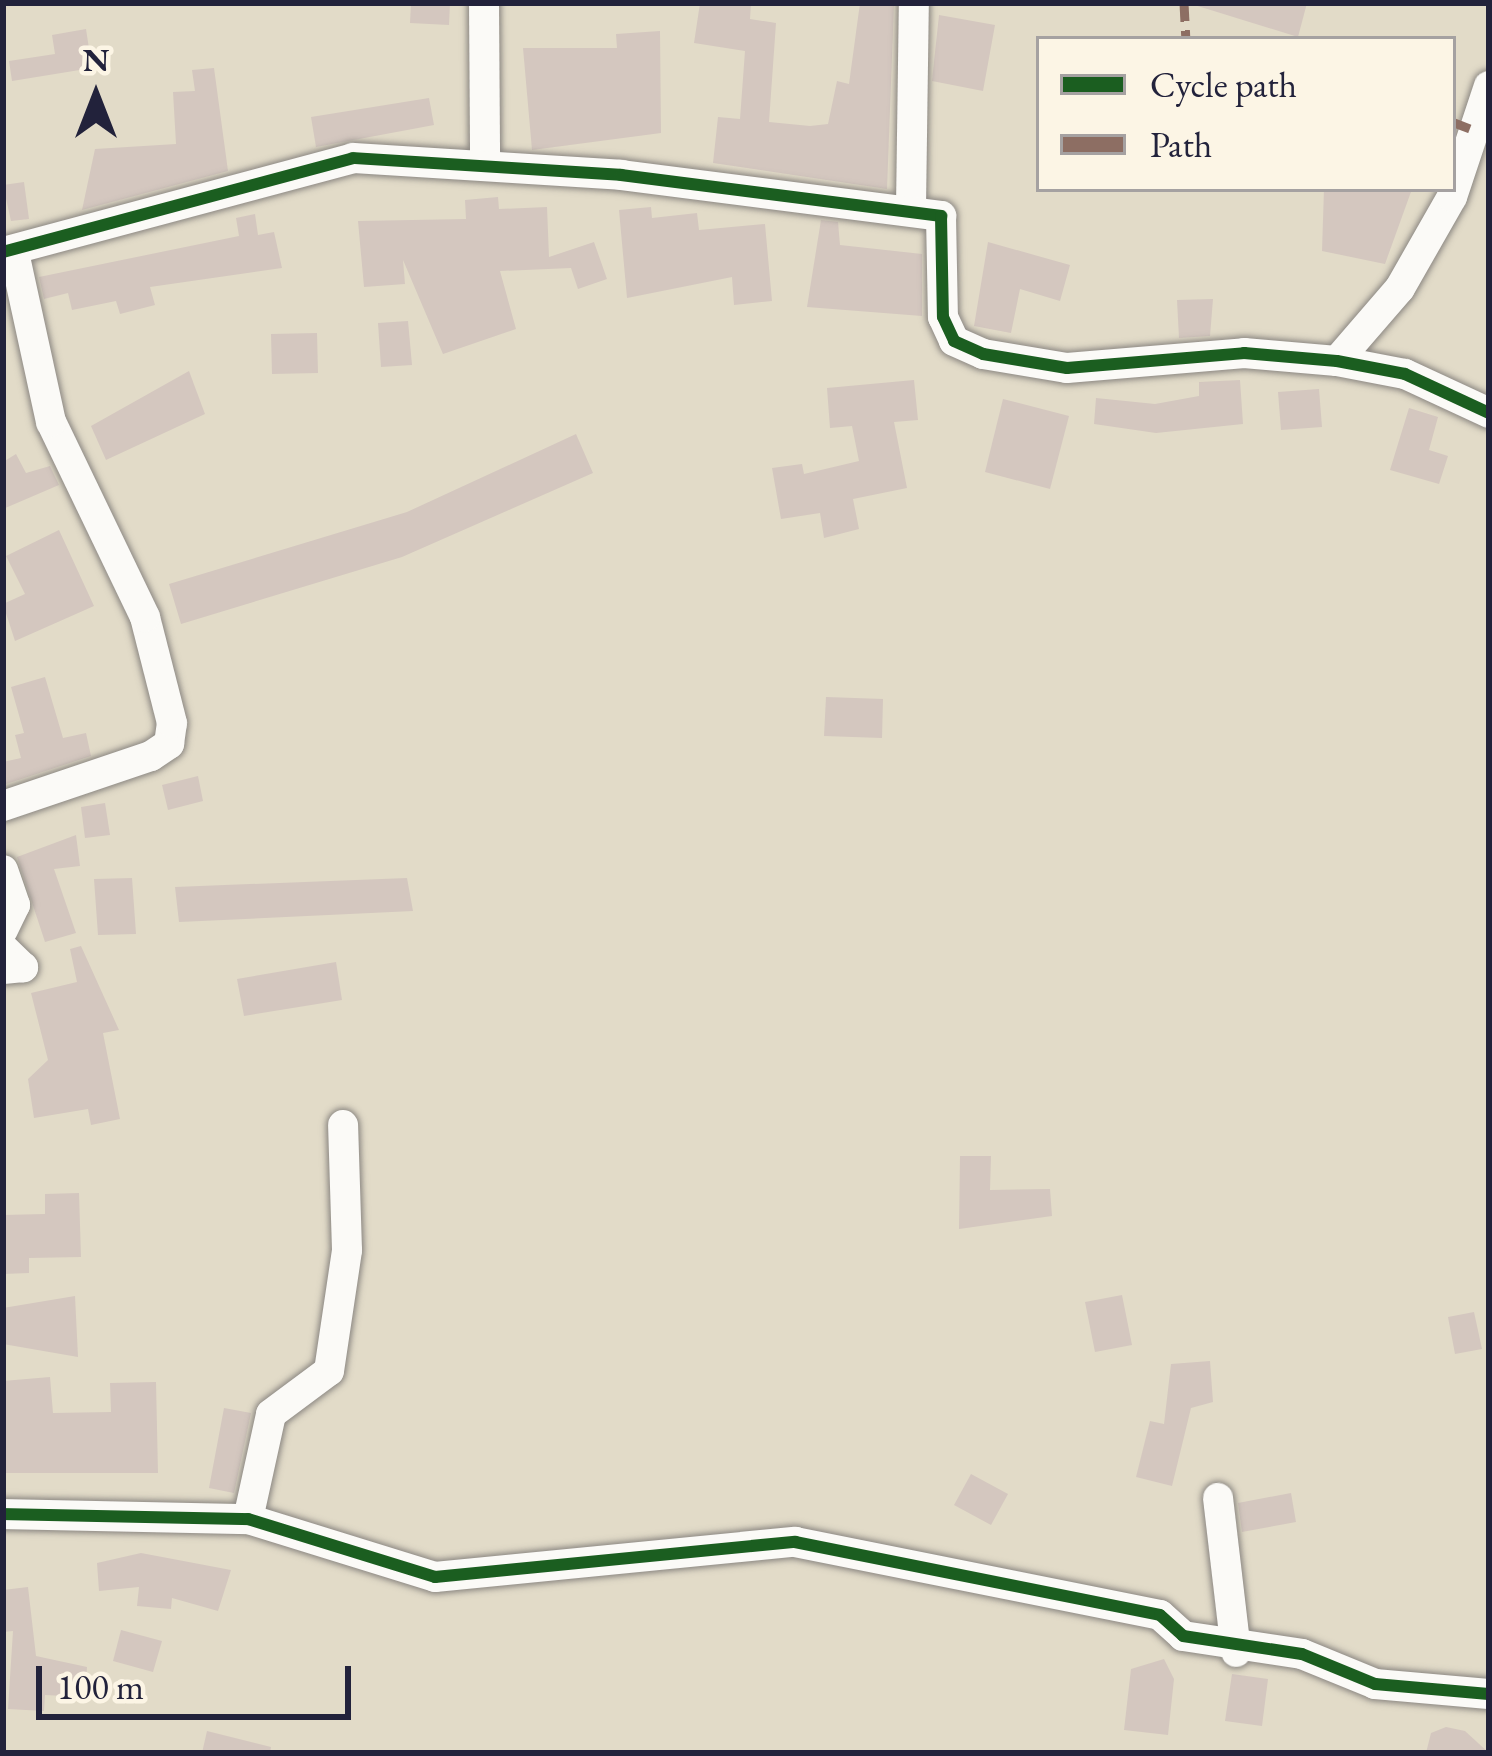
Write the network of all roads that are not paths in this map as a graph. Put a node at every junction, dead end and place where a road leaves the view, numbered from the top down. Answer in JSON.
{"nodes":[{"id":1,"x":484,"y":3,"type":"edge"},
{"id":2,"x":914,"y":3,"type":"edge"},
{"id":3,"x":1489,"y":86,"type":"edge"},
{"id":4,"x":485,"y":166,"type":"junction"},
{"id":5,"x":1456,"y":185,"type":"edge"},
{"id":6,"x":1454,"y":192,"type":"edge"},
{"id":7,"x":910,"y":207,"type":"junction"},
{"id":8,"x":9,"y":252,"type":"edge"},
{"id":9,"x":1337,"y":362,"type":"junction"},
{"id":10,"x":1489,"y":412,"type":"edge"},
{"id":11,"x":3,"y":806,"type":"edge"},
{"id":12,"x":3,"y":870,"type":"edge"},
{"id":13,"x":3,"y":929,"type":"edge"},
{"id":14,"x":3,"y":948,"type":"edge"},
{"id":15,"x":3,"y":969,"type":"edge"},
{"id":16,"x":343,"y":1125,"type":"dead end"},
{"id":17,"x":1218,"y":1498,"type":"dead end"},
{"id":18,"x":3,"y":1514,"type":"edge"},
{"id":19,"x":248,"y":1519,"type":"junction"},
{"id":20,"x":1236,"y":1652,"type":"junction"},
{"id":21,"x":1489,"y":1694,"type":"edge"}],
"edges":[{"from":1,"to":4,"type":"street"},
{"from":2,"to":7,"type":"street"},
{"from":3,"to":5,"type":"street"},
{"from":4,"to":7,"type":"street"},
{"from":4,"to":8,"type":"street"},
{"from":6,"to":9,"type":"street"},
{"from":7,"to":9,"type":"street"},
{"from":8,"to":11,"type":"street"},
{"from":9,"to":10,"type":"street"},
{"from":12,"to":13,"type":"street"},
{"from":14,"to":15,"type":"street"},
{"from":16,"to":19,"type":"street"},
{"from":17,"to":20,"type":"street"},
{"from":18,"to":19,"type":"street"},
{"from":19,"to":20,"type":"street"},
{"from":20,"to":21,"type":"street"}]}
